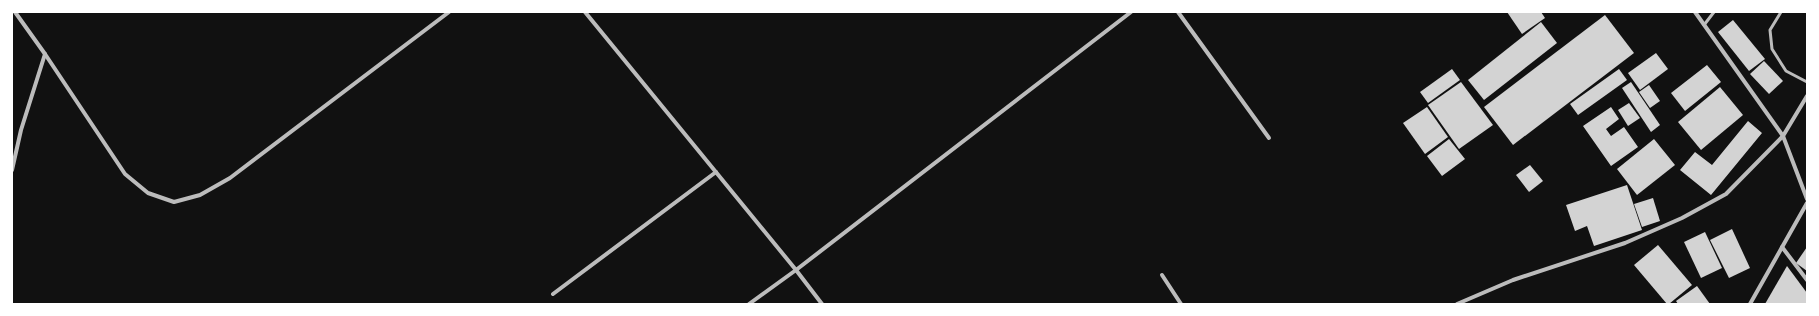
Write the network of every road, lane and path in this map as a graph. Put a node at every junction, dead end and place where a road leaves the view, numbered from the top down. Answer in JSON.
{"nodes":[{"id":1,"x":15,"y":12,"type":"edge"},
{"id":2,"x":449,"y":12,"type":"edge"},
{"id":3,"x":585,"y":12,"type":"edge"},
{"id":4,"x":1131,"y":12,"type":"edge"},
{"id":5,"x":1178,"y":12,"type":"edge"},
{"id":6,"x":1695,"y":12,"type":"edge"},
{"id":7,"x":1714,"y":12,"type":"edge"},
{"id":8,"x":1781,"y":12,"type":"edge"},
{"id":9,"x":1704,"y":25,"type":"junction"},
{"id":10,"x":45,"y":54,"type":"junction"},
{"id":11,"x":1807,"y":82,"type":"edge"},
{"id":12,"x":1807,"y":96,"type":"edge"},
{"id":13,"x":1783,"y":136,"type":"junction"},
{"id":14,"x":1269,"y":138,"type":"dead end"},
{"id":15,"x":12,"y":170,"type":"edge"},
{"id":16,"x":716,"y":172,"type":"junction"},
{"id":17,"x":1807,"y":199,"type":"edge"},
{"id":18,"x":1807,"y":203,"type":"edge"},
{"id":19,"x":1782,"y":247,"type":"junction"},
{"id":20,"x":796,"y":270,"type":"junction"},
{"id":21,"x":1162,"y":275,"type":"dead end"},
{"id":22,"x":1807,"y":280,"type":"edge"},
{"id":23,"x":552,"y":294,"type":"dead end"},
{"id":24,"x":749,"y":304,"type":"edge"},
{"id":25,"x":822,"y":304,"type":"edge"},
{"id":26,"x":1181,"y":304,"type":"edge"},
{"id":27,"x":1457,"y":304,"type":"edge"},
{"id":28,"x":1750,"y":304,"type":"edge"}],
"edges":[{"from":1,"to":10,"type":"street"},
{"from":2,"to":10,"type":"street"},
{"from":3,"to":16,"type":"street"},
{"from":4,"to":20,"type":"street"},
{"from":5,"to":14,"type":"street"},
{"from":6,"to":9,"type":"street"},
{"from":7,"to":9,"type":"lane"},
{"from":8,"to":11,"type":"lane"},
{"from":9,"to":13,"type":"street"},
{"from":10,"to":15,"type":"street"},
{"from":12,"to":13,"type":"street"},
{"from":13,"to":17,"type":"street"},
{"from":13,"to":27,"type":"street"},
{"from":16,"to":20,"type":"street"},
{"from":16,"to":23,"type":"street"},
{"from":18,"to":19,"type":"street"},
{"from":19,"to":22,"type":"street"},
{"from":19,"to":28,"type":"street"},
{"from":20,"to":24,"type":"street"},
{"from":20,"to":25,"type":"street"},
{"from":21,"to":26,"type":"street"}]}
